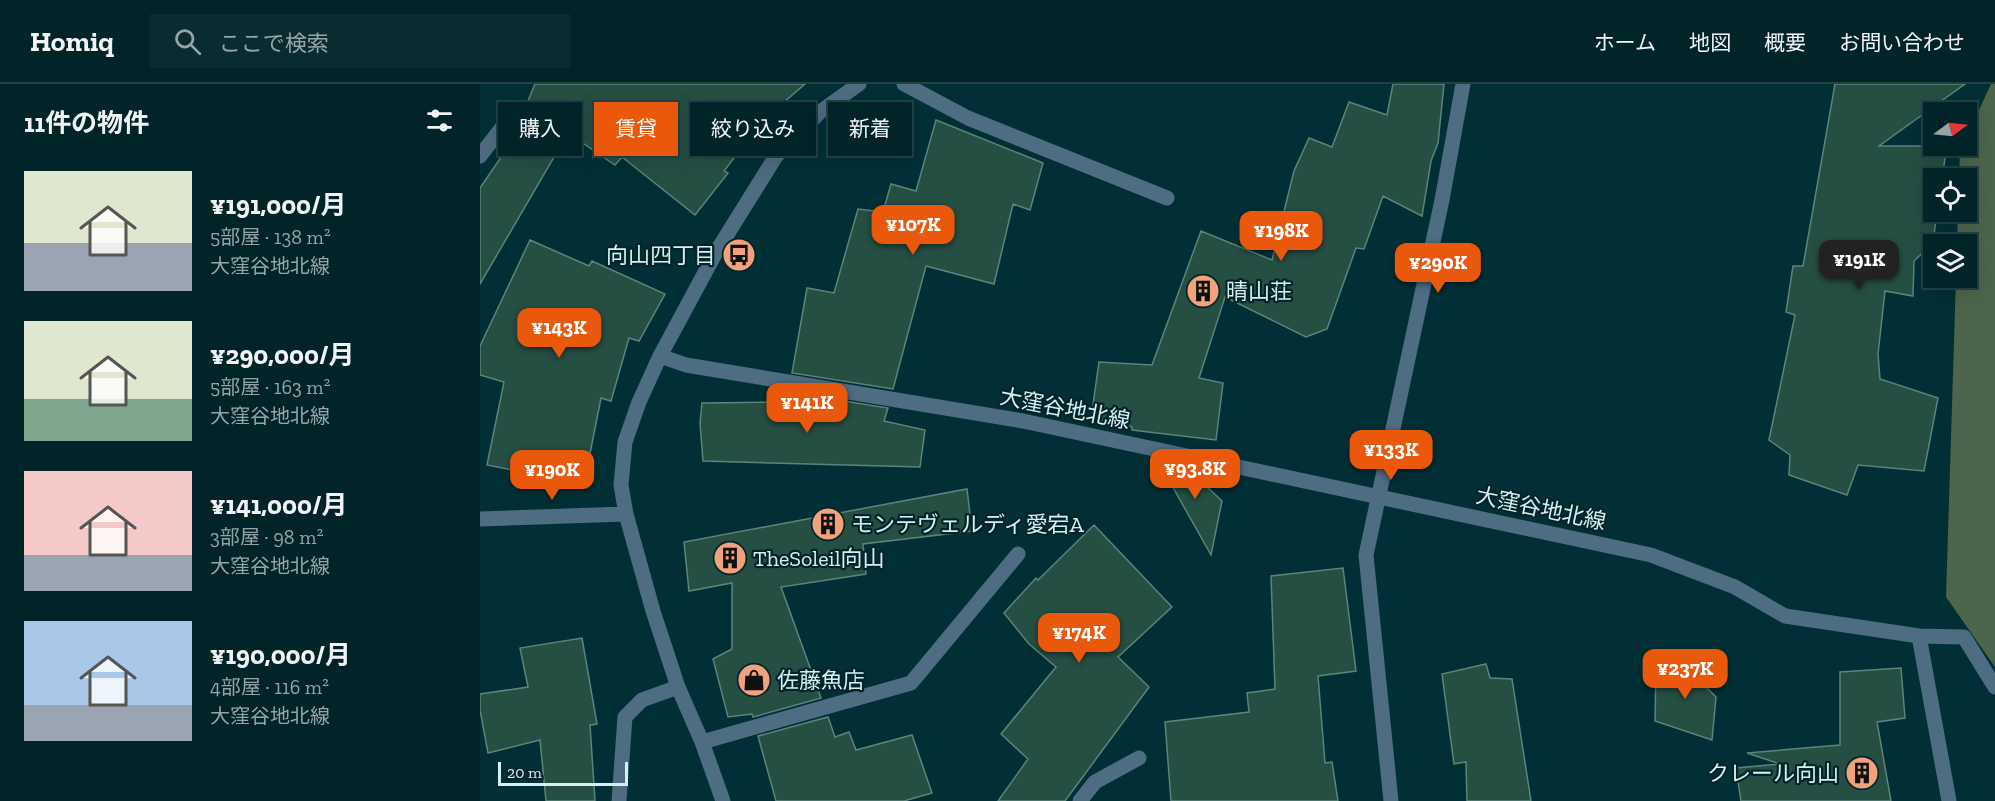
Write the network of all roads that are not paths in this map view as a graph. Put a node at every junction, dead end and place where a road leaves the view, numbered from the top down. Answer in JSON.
{"nodes":[{"id":1,"x":904,"y":84,"type":"edge"},
{"id":2,"x":1463,"y":84,"type":"edge"},
{"id":3,"x":848,"y":87,"type":"edge"},
{"id":4,"x":498,"y":133,"type":"edge"},
{"id":5,"x":480,"y":156,"type":"edge"},
{"id":6,"x":1167,"y":198,"type":"dead end"},
{"id":7,"x":660,"y":356,"type":"junction"},
{"id":8,"x":1378,"y":495,"type":"junction"},
{"id":9,"x":626,"y":514,"type":"junction"},
{"id":10,"x":480,"y":519,"type":"edge"},
{"id":11,"x":1018,"y":554,"type":"dead end"},
{"id":12,"x":1919,"y":636,"type":"junction"},
{"id":13,"x":678,"y":687,"type":"junction"},
{"id":14,"x":1995,"y":687,"type":"edge"},
{"id":15,"x":702,"y":742,"type":"junction"},
{"id":16,"x":1139,"y":758,"type":"dead end"},
{"id":17,"x":621,"y":799,"type":"edge"},
{"id":18,"x":723,"y":801,"type":"edge"},
{"id":19,"x":1080,"y":801,"type":"edge"},
{"id":20,"x":1391,"y":801,"type":"edge"},
{"id":21,"x":1949,"y":801,"type":"edge"}],
"edges":[{"from":1,"to":6,"type":"street"},
{"from":2,"to":8,"type":"street"},
{"from":3,"to":7,"type":"street"},
{"from":4,"to":5,"type":"street"},
{"from":7,"to":8,"type":"street","name":"大窪谷地北線"},
{"from":7,"to":9,"type":"street"},
{"from":8,"to":12,"type":"street","name":"大窪谷地北線"},
{"from":8,"to":20,"type":"street"},
{"from":9,"to":10,"type":"street"},
{"from":9,"to":13,"type":"street"},
{"from":11,"to":15,"type":"street"},
{"from":12,"to":14,"type":"street","name":"大窪谷地北線"},
{"from":12,"to":21,"type":"street"},
{"from":13,"to":15,"type":"street"},
{"from":13,"to":17,"type":"street"},
{"from":15,"to":18,"type":"street"},
{"from":16,"to":19,"type":"street"}]}
